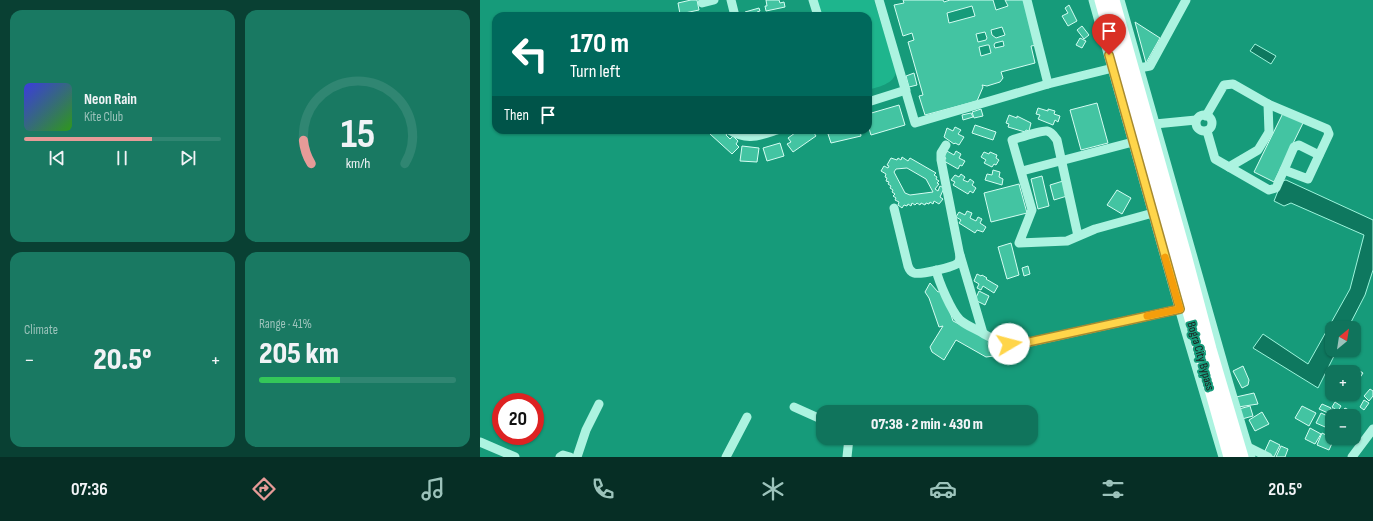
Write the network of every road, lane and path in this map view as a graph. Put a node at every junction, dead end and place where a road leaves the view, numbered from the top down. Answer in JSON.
{"nodes":[{"id":1,"x":714,"y":0,"type":"edge"},
{"id":2,"x":731,"y":0,"type":"edge"},
{"id":3,"x":813,"y":0,"type":"edge"},
{"id":4,"x":879,"y":0,"type":"edge"},
{"id":5,"x":1027,"y":0,"type":"edge"},
{"id":6,"x":1093,"y":0,"type":"edge"},
{"id":7,"x":1101,"y":0,"type":"edge"},
{"id":8,"x":1113,"y":0,"type":"edge"},
{"id":9,"x":1120,"y":0,"type":"edge"},
{"id":10,"x":1186,"y":0,"type":"edge"},
{"id":11,"x":702,"y":3,"type":"dead end"},
{"id":12,"x":734,"y":12,"type":"edge"},
{"id":13,"x":817,"y":12,"type":"edge"},
{"id":14,"x":1113,"y":68,"type":"junction"},
{"id":15,"x":1139,"y":68,"type":"junction"},
{"id":16,"x":1048,"y":84,"type":"junction"},
{"id":17,"x":906,"y":90,"type":"junction"},
{"id":18,"x":872,"y":101,"type":"edge"},
{"id":19,"x":1268,"y":104,"type":"junction"},
{"id":20,"x":1206,"y":116,"type":"junction"},
{"id":21,"x":1196,"y":123,"type":"junction"},
{"id":22,"x":1156,"y":126,"type":"junction"},
{"id":23,"x":1206,"y":131,"type":"junction"},
{"id":24,"x":735,"y":134,"type":"edge"},
{"id":25,"x":763,"y":134,"type":"edge"},
{"id":26,"x":1133,"y":142,"type":"junction"},
{"id":27,"x":946,"y":145,"type":"dead end"},
{"id":28,"x":1319,"y":155,"type":"junction"},
{"id":29,"x":1062,"y":160,"type":"junction"},
{"id":30,"x":1228,"y":167,"type":"junction"},
{"id":31,"x":1284,"y":170,"type":"junction"},
{"id":32,"x":1022,"y":171,"type":"junction"},
{"id":33,"x":894,"y":208,"type":"dead end"},
{"id":34,"x":1153,"y":213,"type":"junction"},
{"id":35,"x":1078,"y":236,"type":"junction"},
{"id":36,"x":960,"y":256,"type":"junction"},
{"id":37,"x":936,"y":270,"type":"junction"},
{"id":38,"x":1184,"y":272,"type":"junction"},
{"id":39,"x":1180,"y":309,"type":"junction"},
{"id":40,"x":983,"y":333,"type":"junction"},
{"id":41,"x":599,"y":404,"type":"dead end"},
{"id":42,"x":794,"y":407,"type":"dead end"},
{"id":43,"x":747,"y":417,"type":"dead end"},
{"id":44,"x":816,"y":417,"type":"edge"},
{"id":45,"x":1373,"y":429,"type":"edge"},
{"id":46,"x":480,"y":442,"type":"edge"},
{"id":47,"x":848,"y":445,"type":"edge"},
{"id":48,"x":1245,"y":452,"type":"edge"},
{"id":49,"x":516,"y":457,"type":"edge"},
{"id":50,"x":560,"y":457,"type":"edge"},
{"id":51,"x":570,"y":457,"type":"edge"},
{"id":52,"x":577,"y":457,"type":"edge"},
{"id":53,"x":726,"y":457,"type":"edge"},
{"id":54,"x":847,"y":457,"type":"edge"},
{"id":55,"x":1223,"y":457,"type":"edge"},
{"id":56,"x":1230,"y":457,"type":"edge"},
{"id":57,"x":1251,"y":457,"type":"edge"},
{"id":58,"x":1268,"y":457,"type":"edge"},
{"id":59,"x":1352,"y":457,"type":"edge"}],
"edges":[{"from":1,"to":11,"type":"street"},
{"from":2,"to":12,"type":"street"},
{"from":3,"to":13,"type":"street"},
{"from":4,"to":17,"type":"street"},
{"from":5,"to":16,"type":"street"},
{"from":6,"to":14,"type":"street"},
{"from":7,"to":38,"type":"highway","name":"Bogra City Bypass"},
{"from":8,"to":38,"type":"highway","name":"Bogra City Bypass"},
{"from":9,"to":15,"type":"street"},
{"from":10,"to":15,"type":"street"},
{"from":14,"to":16,"type":"street"},
{"from":14,"to":26,"type":"street"},
{"from":15,"to":22,"type":"street"},
{"from":16,"to":17,"type":"street"},
{"from":17,"to":18,"type":"street"},
{"from":19,"to":20,"type":"street"},
{"from":19,"to":28,"type":"street"},
{"from":19,"to":30,"type":"street"},
{"from":20,"to":21,"type":"street"},
{"from":20,"to":23,"type":"street"},
{"from":21,"to":22,"type":"street"},
{"from":21,"to":23,"type":"street"},
{"from":22,"to":48,"type":"street"},
{"from":23,"to":30,"type":"street"},
{"from":24,"to":25,"type":"street"},
{"from":26,"to":29,"type":"street"},
{"from":26,"to":34,"type":"street"},
{"from":27,"to":36,"type":"street"},
{"from":28,"to":31,"type":"street"},
{"from":28,"to":31,"type":"street"},
{"from":29,"to":32,"type":"street"},
{"from":29,"to":32,"type":"street"},
{"from":29,"to":35,"type":"street"},
{"from":30,"to":31,"type":"street"},
{"from":32,"to":35,"type":"street"},
{"from":33,"to":37,"type":"street"},
{"from":34,"to":35,"type":"street"},
{"from":34,"to":39,"type":"street"},
{"from":36,"to":37,"type":"street"},
{"from":36,"to":40,"type":"street"},
{"from":37,"to":40,"type":"street"},
{"from":38,"to":48,"type":"highway","name":"Bogra City Bypass"},
{"from":38,"to":56,"type":"highway","name":"Bogra City Bypass"},
{"from":39,"to":40,"type":"street"},
{"from":39,"to":55,"type":"street"},
{"from":41,"to":52,"type":"street"},
{"from":42,"to":44,"type":"street"},
{"from":43,"to":53,"type":"street"},
{"from":45,"to":59,"type":"street"},
{"from":46,"to":49,"type":"street"},
{"from":47,"to":54,"type":"street"},
{"from":48,"to":57,"type":"street"},
{"from":48,"to":58,"type":"street"},
{"from":50,"to":51,"type":"street"}]}
